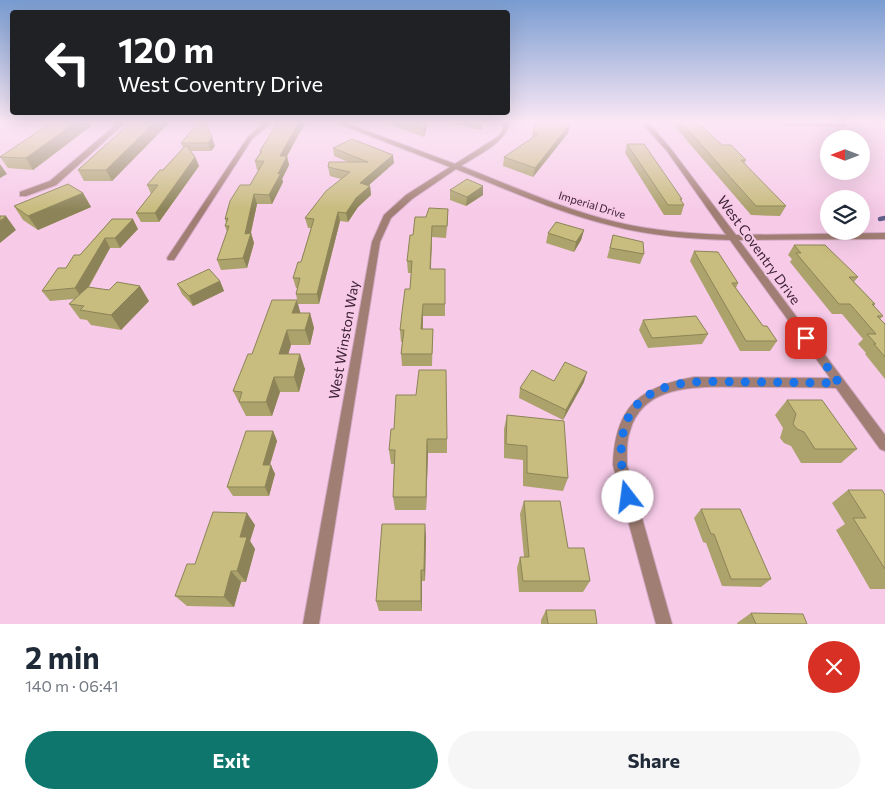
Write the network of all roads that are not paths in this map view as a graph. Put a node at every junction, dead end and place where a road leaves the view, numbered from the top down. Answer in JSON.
{"nodes":[{"id":1,"x":90,"y":151,"type":"edge"},
{"id":2,"x":241,"y":151,"type":"edge"},
{"id":3,"x":413,"y":151,"type":"edge"},
{"id":4,"x":479,"y":151,"type":"edge"},
{"id":5,"x":670,"y":151,"type":"edge"},
{"id":6,"x":455,"y":167,"type":"junction"},
{"id":7,"x":23,"y":194,"type":"dead end"},
{"id":8,"x":733,"y":236,"type":"junction"},
{"id":9,"x":885,"y":236,"type":"edge"},
{"id":10,"x":171,"y":258,"type":"dead end"},
{"id":11,"x":839,"y":383,"type":"junction"},
{"id":12,"x":885,"y":445,"type":"edge"},
{"id":13,"x":311,"y":624,"type":"edge"},
{"id":14,"x":664,"y":624,"type":"edge"}],
"edges":[{"from":1,"to":7,"type":"street"},
{"from":2,"to":10,"type":"street"},
{"from":3,"to":6,"type":"street","name":"Imperial Drive"},
{"from":4,"to":6,"type":"street","name":"West Winston Way"},
{"from":5,"to":8,"type":"street","name":"West Coventry Drive"},
{"from":6,"to":8,"type":"street","name":"Imperial Drive"},
{"from":6,"to":13,"type":"street","name":"West Winston Way"},
{"from":8,"to":9,"type":"street","name":"Imperial Drive"},
{"from":8,"to":11,"type":"street","name":"West Coventry Drive"},
{"from":11,"to":12,"type":"street","name":"West Coventry Drive"},
{"from":11,"to":14,"type":"street"}]}
